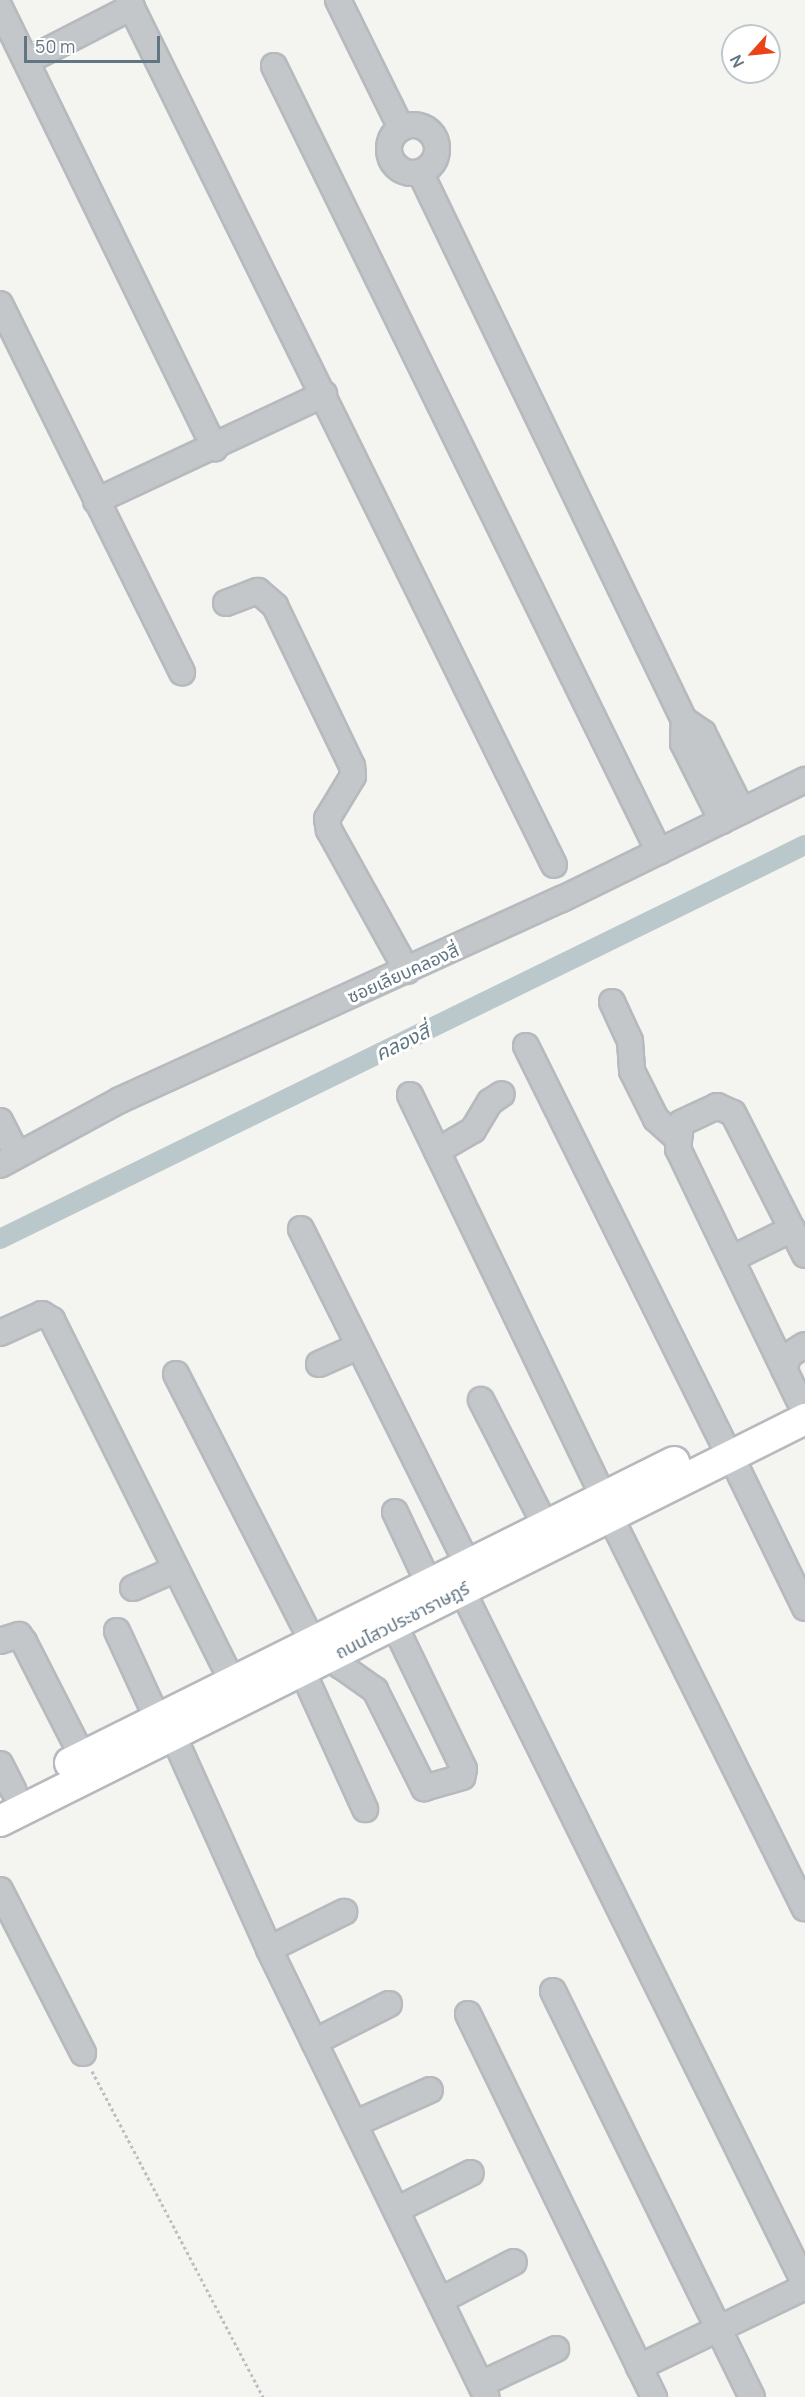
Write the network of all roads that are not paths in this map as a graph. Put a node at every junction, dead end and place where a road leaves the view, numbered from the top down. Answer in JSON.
{"nodes":[{"id":1,"x":338,"y":0,"type":"edge"},
{"id":2,"x":130,"y":4,"type":"edge"},
{"id":3,"x":0,"y":8,"type":"edge"},
{"id":4,"x":27,"y":61,"type":"junction"},
{"id":5,"x":274,"y":66,"type":"dead end"},
{"id":6,"x":401,"y":128,"type":"junction"},
{"id":7,"x":420,"y":172,"type":"junction"},
{"id":8,"x":0,"y":304,"type":"edge"},
{"id":9,"x":324,"y":394,"type":"junction"},
{"id":10,"x":215,"y":448,"type":"junction"},
{"id":11,"x":96,"y":501,"type":"junction"},
{"id":12,"x":226,"y":603,"type":"dead end"},
{"id":13,"x":182,"y":673,"type":"dead end"},
{"id":14,"x":805,"y":780,"type":"edge"},
{"id":15,"x":732,"y":816,"type":"junction"},
{"id":16,"x":659,"y":852,"type":"junction"},
{"id":17,"x":554,"y":864,"type":"dead end"},
{"id":18,"x":407,"y":971,"type":"junction"},
{"id":19,"x":612,"y":1002,"type":"dead end"},
{"id":20,"x":526,"y":1046,"type":"dead end"},
{"id":21,"x":502,"y":1094,"type":"dead end"},
{"id":22,"x":410,"y":1095,"type":"dead end"},
{"id":23,"x":0,"y":1121,"type":"edge"},
{"id":24,"x":676,"y":1137,"type":"junction"},
{"id":25,"x":437,"y":1151,"type":"junction"},
{"id":26,"x":8,"y":1160,"type":"edge"},
{"id":27,"x":301,"y":1229,"type":"dead end"},
{"id":28,"x":792,"y":1229,"type":"junction"},
{"id":29,"x":805,"y":1255,"type":"edge"},
{"id":30,"x":734,"y":1257,"type":"junction"},
{"id":31,"x":0,"y":1333,"type":"edge"},
{"id":32,"x":805,"y":1345,"type":"edge"},
{"id":33,"x":357,"y":1347,"type":"junction"},
{"id":34,"x":319,"y":1364,"type":"dead end"},
{"id":35,"x":784,"y":1369,"type":"junction"},
{"id":36,"x":176,"y":1374,"type":"dead end"},
{"id":37,"x":481,"y":1400,"type":"dead end"},
{"id":38,"x":803,"y":1405,"type":"edge"},
{"id":39,"x":726,"y":1448,"type":"junction"},
{"id":40,"x":606,"y":1506,"type":"junction"},
{"id":41,"x":395,"y":1512,"type":"dead end"},
{"id":42,"x":545,"y":1525,"type":"junction"},
{"id":43,"x":176,"y":1569,"type":"junction"},
{"id":44,"x":464,"y":1576,"type":"junction"},
{"id":45,"x":427,"y":1580,"type":"junction"},
{"id":46,"x":133,"y":1588,"type":"dead end"},
{"id":47,"x":805,"y":1608,"type":"edge"},
{"id":48,"x":394,"y":1624,"type":"junction"},
{"id":49,"x":117,"y":1631,"type":"dead end"},
{"id":50,"x":0,"y":1641,"type":"edge"},
{"id":51,"x":318,"y":1656,"type":"junction"},
{"id":52,"x":232,"y":1680,"type":"junction"},
{"id":53,"x":165,"y":1726,"type":"junction"},
{"id":54,"x":82,"y":1756,"type":"junction"},
{"id":55,"x":0,"y":1764,"type":"edge"},
{"id":56,"x":7,"y":1795,"type":"edge"},
{"id":57,"x":365,"y":1809,"type":"dead end"},
{"id":58,"x":0,"y":1821,"type":"edge"},
{"id":59,"x":800,"y":1883,"type":"edge"},
{"id":60,"x":0,"y":1890,"type":"edge"},
{"id":61,"x":805,"y":1908,"type":"edge"},
{"id":62,"x":344,"y":1912,"type":"dead end"},
{"id":63,"x":269,"y":1949,"type":"junction"},
{"id":64,"x":554,"y":1991,"type":"dead end"},
{"id":65,"x":389,"y":2004,"type":"dead end"},
{"id":66,"x":468,"y":2013,"type":"dead end"},
{"id":67,"x":314,"y":2042,"type":"junction"},
{"id":68,"x":83,"y":2053,"type":"road end"},
{"id":69,"x":430,"y":2090,"type":"dead end"},
{"id":70,"x":354,"y":2124,"type":"junction"},
{"id":71,"x":471,"y":2174,"type":"dead end"},
{"id":72,"x":398,"y":2209,"type":"junction"},
{"id":73,"x":514,"y":2262,"type":"dead end"},
{"id":74,"x":805,"y":2285,"type":"edge"},
{"id":75,"x":441,"y":2300,"type":"junction"},
{"id":76,"x":718,"y":2330,"type":"junction"},
{"id":77,"x":556,"y":2349,"type":"dead end"},
{"id":78,"x":639,"y":2367,"type":"junction"},
{"id":79,"x":484,"y":2390,"type":"edge"},
{"id":80,"x":654,"y":2397,"type":"edge"},
{"id":81,"x":752,"y":2397,"type":"edge"}],
"edges":[{"from":1,"to":6,"type":"street"},
{"from":2,"to":4,"type":"street"},
{"from":2,"to":9,"type":"street"},
{"from":3,"to":4,"type":"street"},
{"from":4,"to":10,"type":"street"},
{"from":5,"to":16,"type":"street"},
{"from":6,"to":7,"type":"street"},
{"from":6,"to":7,"type":"street"},
{"from":7,"to":15,"type":"street"},
{"from":8,"to":11,"type":"street"},
{"from":9,"to":10,"type":"street"},
{"from":9,"to":17,"type":"street"},
{"from":10,"to":11,"type":"street"},
{"from":11,"to":13,"type":"street"},
{"from":12,"to":18,"type":"street"},
{"from":14,"to":15,"type":"street","name":"ซอยเลียบคลองสี่"},
{"from":15,"to":16,"type":"street","name":"ซอยเลียบคลองสี่"},
{"from":16,"to":18,"type":"street","name":"ซอยเลียบคลองสี่"},
{"from":18,"to":26,"type":"street","name":"ซอยเลียบคลองสี่"},
{"from":19,"to":24,"type":"street"},
{"from":20,"to":39,"type":"street"},
{"from":21,"to":25,"type":"street"},
{"from":22,"to":25,"type":"street"},
{"from":23,"to":26,"type":"street"},
{"from":24,"to":28,"type":"street"},
{"from":24,"to":30,"type":"street"},
{"from":25,"to":40,"type":"street"},
{"from":27,"to":33,"type":"street"},
{"from":28,"to":29,"type":"street"},
{"from":28,"to":30,"type":"street"},
{"from":30,"to":35,"type":"street"},
{"from":31,"to":43,"type":"street"},
{"from":32,"to":35,"type":"street"},
{"from":33,"to":34,"type":"street"},
{"from":33,"to":44,"type":"street"},
{"from":35,"to":38,"type":"street"},
{"from":36,"to":51,"type":"street"},
{"from":37,"to":42,"type":"street"},
{"from":38,"to":39,"type":"main road","name":"ถนนไสวประชาราษฎร์"},
{"from":39,"to":40,"type":"main road","name":"ถนนไสวประชาราษฎร์"},
{"from":39,"to":47,"type":"street"},
{"from":40,"to":42,"type":"main road","name":"ถนนไสวประชาราษฎร์"},
{"from":40,"to":44,"type":"main road","name":"ถนนไสวประชาราษฎร์"},
{"from":40,"to":59,"type":"street"},
{"from":41,"to":45,"type":"street"},
{"from":42,"to":44,"type":"main road","name":"ถนนไสวประชาราษฎร์"},
{"from":43,"to":46,"type":"street"},
{"from":43,"to":52,"type":"street"},
{"from":44,"to":45,"type":"main road","name":"ถนนไสวประชาราษฎร์"},
{"from":44,"to":48,"type":"main road","name":"ถนนไสวประชาราษฎร์"},
{"from":44,"to":74,"type":"street"},
{"from":45,"to":51,"type":"main road","name":"ถนนไสวประชาราษฎร์"},
{"from":48,"to":51,"type":"main road","name":"ถนนไสวประชาราษฎร์"},
{"from":48,"to":51,"type":"street"},
{"from":49,"to":53,"type":"street"},
{"from":50,"to":54,"type":"street"},
{"from":51,"to":52,"type":"main road","name":"ถนนไสวประชาราษฎร์"},
{"from":51,"to":53,"type":"main road","name":"ถนนไสวประชาราษฎร์"},
{"from":51,"to":57,"type":"street"},
{"from":52,"to":53,"type":"main road","name":"ถนนไสวประชาราษฎร์"},
{"from":53,"to":54,"type":"main road","name":"ถนนไสวประชาราษฎร์"},
{"from":53,"to":58,"type":"main road","name":"ถนนไสวประชาราษฎร์"},
{"from":53,"to":63,"type":"street"},
{"from":54,"to":56,"type":"main road","name":"ถนนไสวประชาราษฎร์"},
{"from":55,"to":56,"type":"street"},
{"from":59,"to":61,"type":"street"},
{"from":60,"to":68,"type":"street"},
{"from":62,"to":63,"type":"street"},
{"from":63,"to":67,"type":"street"},
{"from":64,"to":76,"type":"street"},
{"from":65,"to":67,"type":"street"},
{"from":66,"to":78,"type":"street"},
{"from":67,"to":70,"type":"street"},
{"from":69,"to":70,"type":"street"},
{"from":70,"to":72,"type":"street"},
{"from":71,"to":72,"type":"street"},
{"from":72,"to":75,"type":"street"},
{"from":73,"to":75,"type":"street"},
{"from":74,"to":76,"type":"street"},
{"from":75,"to":79,"type":"street"},
{"from":76,"to":78,"type":"street"},
{"from":76,"to":81,"type":"street"},
{"from":77,"to":79,"type":"street"},
{"from":78,"to":80,"type":"street"}]}
